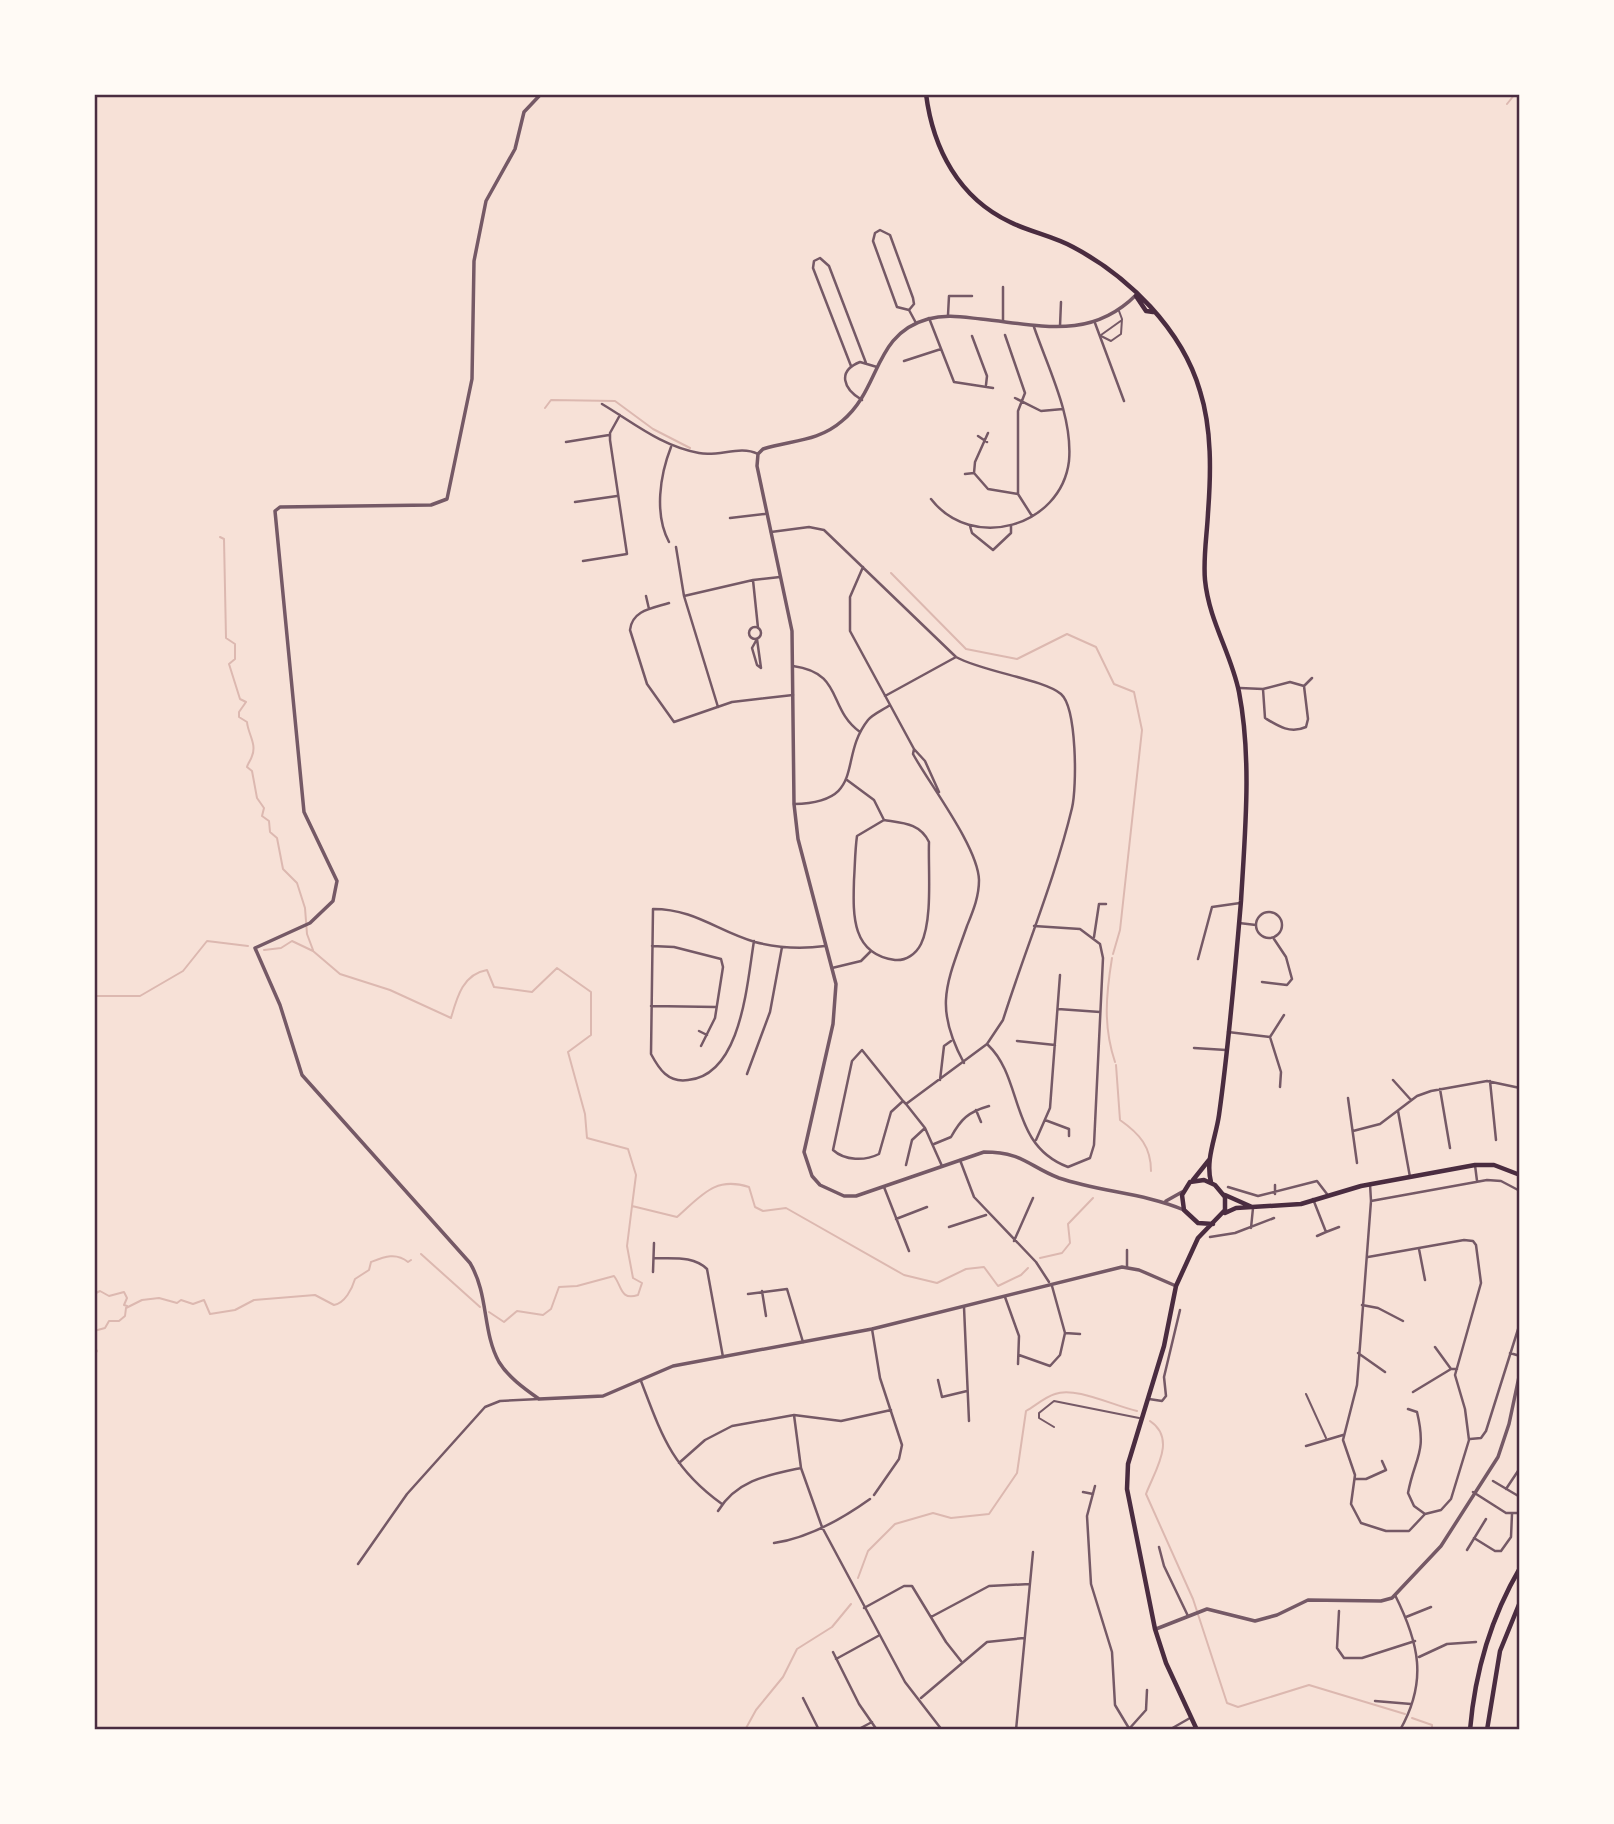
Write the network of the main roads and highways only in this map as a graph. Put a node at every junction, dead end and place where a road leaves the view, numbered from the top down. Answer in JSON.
{"nodes":[{"id":1,"x":926,"y":94,"type":"edge"},
{"id":2,"x":1136,"y":295,"type":"junction"},
{"id":3,"x":1153,"y":312,"type":"junction"},
{"id":4,"x":1209,"y":1160,"type":"junction"},
{"id":5,"x":1520,"y":1175,"type":"edge"},
{"id":6,"x":1193,"y":1181,"type":"junction"},
{"id":7,"x":1211,"y":1182,"type":"junction"},
{"id":8,"x":1223,"y":1194,"type":"junction"},
{"id":9,"x":1253,"y":1208,"type":"junction"},
{"id":10,"x":1224,"y":1213,"type":"junction"},
{"id":11,"x":1198,"y":1223,"type":"junction"},
{"id":12,"x":1213,"y":1224,"type":"junction"},
{"id":13,"x":1198,"y":1238,"type":"junction"},
{"id":14,"x":1520,"y":1568,"type":"edge"},
{"id":15,"x":1520,"y":1602,"type":"edge"},
{"id":16,"x":1197,"y":1730,"type":"edge"},
{"id":17,"x":1470,"y":1730,"type":"edge"},
{"id":18,"x":1487,"y":1730,"type":"edge"}],
"edges":[{"from":1,"to":2,"type":"main road"},
{"from":2,"to":3,"type":"main road"},
{"from":2,"to":3,"type":"main road"},
{"from":3,"to":4,"type":"main road"},
{"from":4,"to":6,"type":"main road"},
{"from":4,"to":7,"type":"main road"},
{"from":5,"to":9,"type":"main road"},
{"from":6,"to":7,"type":"main road"},
{"from":6,"to":11,"type":"main road"},
{"from":7,"to":8,"type":"main road"},
{"from":8,"to":9,"type":"main road"},
{"from":8,"to":10,"type":"main road"},
{"from":9,"to":10,"type":"main road"},
{"from":10,"to":12,"type":"main road"},
{"from":11,"to":12,"type":"main road"},
{"from":11,"to":13,"type":"main road"},
{"from":12,"to":13,"type":"main road"},
{"from":13,"to":16,"type":"main road"},
{"from":14,"to":17,"type":"main road"},
{"from":15,"to":18,"type":"main road"}]}
